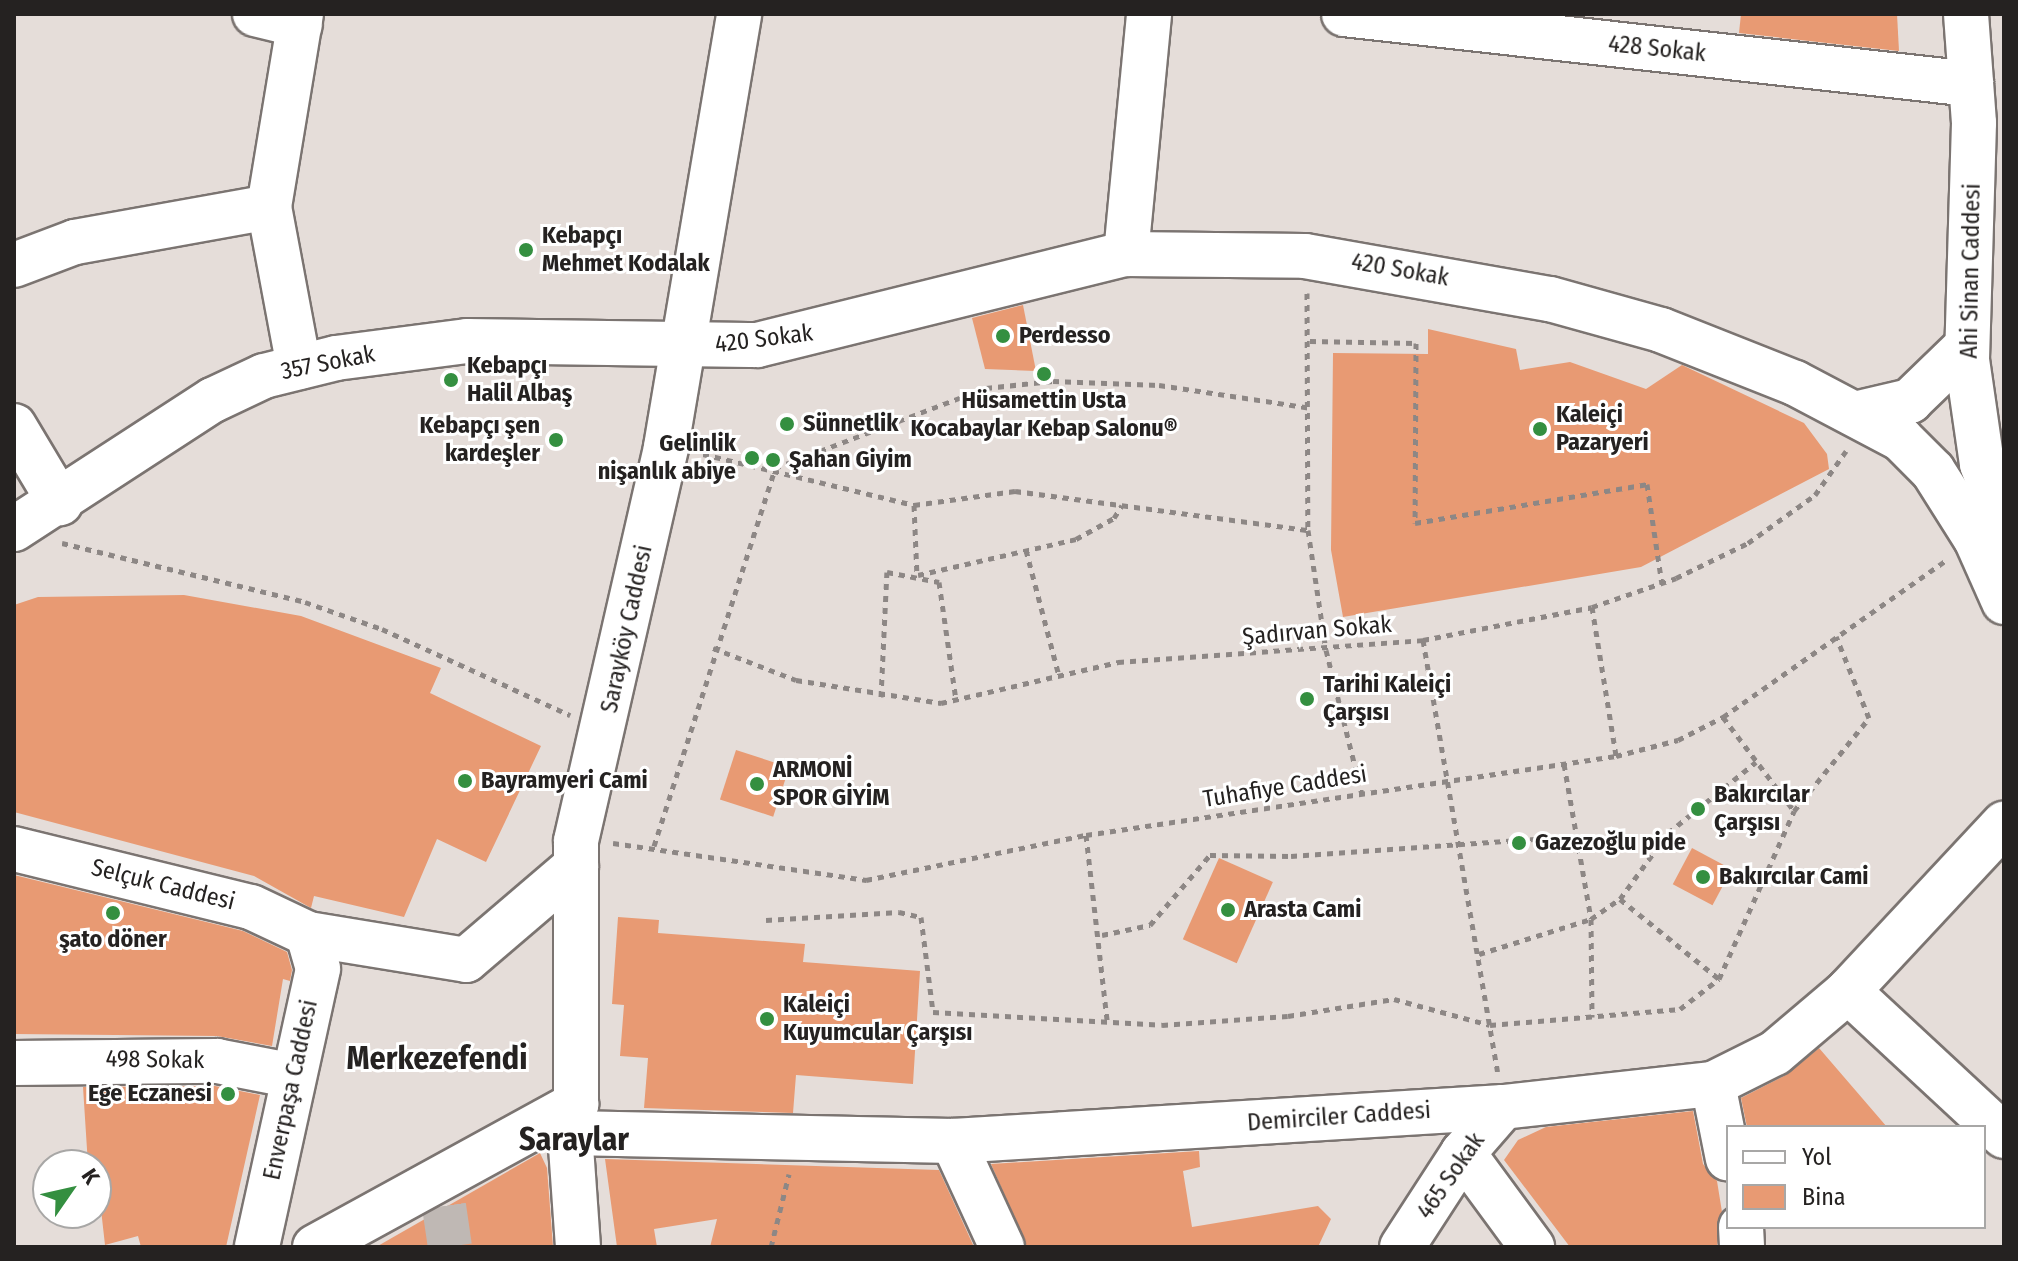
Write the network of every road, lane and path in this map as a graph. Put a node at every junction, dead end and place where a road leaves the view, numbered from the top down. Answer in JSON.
{"nodes":[{"id":1,"x":255,"y":14,"type":"edge"},
{"id":2,"x":739,"y":14,"type":"edge"},
{"id":3,"x":1149,"y":14,"type":"edge"},
{"id":4,"x":1344,"y":14,"type":"edge"},
{"id":5,"x":1966,"y":14,"type":"edge"},
{"id":6,"x":300,"y":19,"type":"edge"},
{"id":7,"x":1983,"y":111,"type":"edge"},
{"id":8,"x":269,"y":207,"type":"junction"},
{"id":9,"x":1126,"y":254,"type":"junction"},
{"id":10,"x":1305,"y":256,"type":"junction"},
{"id":11,"x":14,"y":265,"type":"edge"},
{"id":12,"x":1310,"y":341,"type":"junction"},
{"id":13,"x":1967,"y":346,"type":"junction"},
{"id":14,"x":685,"y":348,"type":"junction"},
{"id":15,"x":299,"y":367,"type":"junction"},
{"id":16,"x":1311,"y":408,"type":"junction"},
{"id":17,"x":1861,"y":417,"type":"junction"},
{"id":18,"x":14,"y":426,"type":"edge"},
{"id":19,"x":666,"y":447,"type":"junction"},
{"id":20,"x":775,"y":468,"type":"junction"},
{"id":21,"x":2000,"y":498,"type":"edge"},
{"id":22,"x":914,"y":505,"type":"junction"},
{"id":23,"x":1122,"y":505,"type":"junction"},
{"id":24,"x":40,"y":525,"type":"edge"},
{"id":25,"x":1308,"y":530,"type":"junction"},
{"id":26,"x":1026,"y":550,"type":"junction"},
{"id":27,"x":1947,"y":560,"type":"dead end"},
{"id":28,"x":917,"y":576,"type":"junction"},
{"id":29,"x":1662,"y":584,"type":"junction"},
{"id":30,"x":2004,"y":602,"type":"edge"},
{"id":31,"x":1592,"y":607,"type":"junction"},
{"id":32,"x":1836,"y":636,"type":"junction"},
{"id":33,"x":1423,"y":640,"type":"junction"},
{"id":34,"x":713,"y":648,"type":"junction"},
{"id":35,"x":1326,"y":650,"type":"junction"},
{"id":36,"x":1059,"y":676,"type":"junction"},
{"id":37,"x":881,"y":697,"type":"junction"},
{"id":38,"x":956,"y":700,"type":"junction"},
{"id":39,"x":1723,"y":717,"type":"junction"},
{"id":40,"x":577,"y":718,"type":"dead end"},
{"id":41,"x":1616,"y":756,"type":"junction"},
{"id":42,"x":1756,"y":762,"type":"junction"},
{"id":43,"x":1564,"y":764,"type":"junction"},
{"id":44,"x":1447,"y":781,"type":"junction"},
{"id":45,"x":1362,"y":794,"type":"junction"},
{"id":46,"x":1794,"y":811,"type":"junction"},
{"id":47,"x":2004,"y":824,"type":"edge"},
{"id":48,"x":1086,"y":835,"type":"junction"},
{"id":49,"x":1577,"y":836,"type":"junction"},
{"id":50,"x":1462,"y":843,"type":"junction"},
{"id":51,"x":654,"y":846,"type":"junction"},
{"id":52,"x":14,"y":849,"type":"edge"},
{"id":53,"x":576,"y":853,"type":"junction"},
{"id":54,"x":1620,"y":899,"type":"junction"},
{"id":55,"x":1591,"y":919,"type":"junction"},
{"id":56,"x":766,"y":920,"type":"dead end"},
{"id":57,"x":308,"y":934,"type":"junction"},
{"id":58,"x":1102,"y":935,"type":"junction"},
{"id":59,"x":1479,"y":954,"type":"junction"},
{"id":60,"x":1719,"y":979,"type":"junction"},
{"id":61,"x":1848,"y":991,"type":"junction"},
{"id":62,"x":1592,"y":1017,"type":"junction"},
{"id":63,"x":1107,"y":1020,"type":"junction"},
{"id":64,"x":1490,"y":1025,"type":"junction"},
{"id":65,"x":14,"y":1063,"type":"edge"},
{"id":66,"x":294,"y":1076,"type":"junction"},
{"id":67,"x":1713,"y":1084,"type":"junction"},
{"id":68,"x":1503,"y":1107,"type":"junction"},
{"id":69,"x":573,"y":1118,"type":"junction"},
{"id":70,"x":798,"y":1135,"type":"junction"},
{"id":71,"x":2004,"y":1136,"type":"edge"},
{"id":72,"x":953,"y":1141,"type":"junction"},
{"id":73,"x":1726,"y":1149,"type":"edge"},
{"id":74,"x":1463,"y":1153,"type":"junction"},
{"id":75,"x":257,"y":1247,"type":"edge"},
{"id":76,"x":315,"y":1247,"type":"edge"},
{"id":77,"x":578,"y":1247,"type":"edge"},
{"id":78,"x":771,"y":1247,"type":"edge"},
{"id":79,"x":1002,"y":1247,"type":"edge"},
{"id":80,"x":1402,"y":1247,"type":"edge"},
{"id":81,"x":1532,"y":1247,"type":"edge"}],
"edges":[{"from":1,"to":6,"type":"street"},
{"from":2,"to":14,"type":"street","name":"Sarayköy Caddesi"},
{"from":3,"to":9,"type":"street"},
{"from":4,"to":7,"type":"street","name":"428 Sokak"},
{"from":5,"to":7,"type":"street","name":"Ahi Sinan Caddesi"},
{"from":6,"to":8,"type":"street"},
{"from":7,"to":13,"type":"street","name":"Ahi Sinan Caddesi"},
{"from":8,"to":11,"type":"street"},
{"from":8,"to":15,"type":"street"},
{"from":9,"to":10,"type":"street","name":"420 Sokak"},
{"from":9,"to":14,"type":"street","name":"420 Sokak"},
{"from":10,"to":12,"type":"path"},
{"from":10,"to":17,"type":"street","name":"420 Sokak"},
{"from":12,"to":16,"type":"path"},
{"from":12,"to":29,"type":"path"},
{"from":13,"to":17,"type":"street"},
{"from":13,"to":21,"type":"street","name":"Ahi Sinan Caddesi"},
{"from":14,"to":15,"type":"street","name":"357 Sokak"},
{"from":14,"to":19,"type":"street","name":"Sarayköy Caddesi"},
{"from":15,"to":24,"type":"street","name":"357 Sokak"},
{"from":16,"to":20,"type":"path"},
{"from":16,"to":25,"type":"path"},
{"from":17,"to":29,"type":"path","name":"Şadırvan Sokak"},
{"from":17,"to":30,"type":"street","name":"420 Sokak"},
{"from":18,"to":24,"type":"street"},
{"from":19,"to":20,"type":"path"},
{"from":19,"to":53,"type":"street","name":"Sarayköy Caddesi"},
{"from":20,"to":22,"type":"path"},
{"from":20,"to":34,"type":"path"},
{"from":22,"to":23,"type":"path"},
{"from":22,"to":28,"type":"path"},
{"from":23,"to":25,"type":"path"},
{"from":23,"to":26,"type":"path"},
{"from":24,"to":40,"type":"path"},
{"from":25,"to":35,"type":"path"},
{"from":26,"to":28,"type":"path"},
{"from":26,"to":36,"type":"path"},
{"from":27,"to":32,"type":"path","name":"Tuhafiye Caddesi"},
{"from":28,"to":37,"type":"path"},
{"from":28,"to":38,"type":"path"},
{"from":29,"to":31,"type":"path","name":"Şadırvan Sokak"},
{"from":31,"to":33,"type":"path","name":"Şadırvan Sokak"},
{"from":31,"to":41,"type":"path"},
{"from":32,"to":39,"type":"path","name":"Tuhafiye Caddesi"},
{"from":32,"to":46,"type":"path"},
{"from":33,"to":35,"type":"path","name":"Şadırvan Sokak"},
{"from":33,"to":44,"type":"path"},
{"from":34,"to":37,"type":"path","name":"Şadırvan Sokak"},
{"from":34,"to":51,"type":"path"},
{"from":35,"to":36,"type":"path","name":"Şadırvan Sokak"},
{"from":35,"to":45,"type":"path"},
{"from":36,"to":38,"type":"path","name":"Şadırvan Sokak"},
{"from":37,"to":38,"type":"path","name":"Şadırvan Sokak"},
{"from":39,"to":41,"type":"path","name":"Tuhafiye Caddesi"},
{"from":39,"to":42,"type":"path"},
{"from":41,"to":43,"type":"path","name":"Tuhafiye Caddesi"},
{"from":42,"to":46,"type":"path"},
{"from":42,"to":54,"type":"path"},
{"from":43,"to":44,"type":"path","name":"Tuhafiye Caddesi"},
{"from":43,"to":49,"type":"path"},
{"from":44,"to":45,"type":"path","name":"Tuhafiye Caddesi"},
{"from":44,"to":50,"type":"path"},
{"from":45,"to":48,"type":"path","name":"Tuhafiye Caddesi"},
{"from":46,"to":60,"type":"path"},
{"from":47,"to":61,"type":"street","name":"Demirciler Caddesi"},
{"from":48,"to":51,"type":"path","name":"Tuhafiye Caddesi"},
{"from":48,"to":58,"type":"path"},
{"from":49,"to":50,"type":"path"},
{"from":49,"to":55,"type":"path"},
{"from":50,"to":58,"type":"path"},
{"from":50,"to":59,"type":"path"},
{"from":51,"to":53,"type":"path","name":"Tuhafiye Caddesi"},
{"from":52,"to":57,"type":"street","name":"Selçuk Caddesi"},
{"from":53,"to":57,"type":"street","name":"Selçuk Caddesi"},
{"from":53,"to":69,"type":"street","name":"Sarayköy Caddesi"},
{"from":54,"to":55,"type":"path"},
{"from":54,"to":60,"type":"path"},
{"from":55,"to":59,"type":"path"},
{"from":55,"to":62,"type":"path"},
{"from":56,"to":63,"type":"path"},
{"from":57,"to":66,"type":"street","name":"Enverpaşa Caddesi"},
{"from":58,"to":63,"type":"path"},
{"from":59,"to":64,"type":"path"},
{"from":60,"to":62,"type":"path"},
{"from":61,"to":67,"type":"street","name":"Demirciler Caddesi"},
{"from":61,"to":71,"type":"street"},
{"from":62,"to":64,"type":"path"},
{"from":63,"to":64,"type":"path"},
{"from":64,"to":68,"type":"path"},
{"from":65,"to":66,"type":"street","name":"498 Sokak"},
{"from":66,"to":75,"type":"street","name":"Enverpaşa Caddesi"},
{"from":67,"to":68,"type":"street","name":"Demirciler Caddesi"},
{"from":67,"to":73,"type":"street"},
{"from":68,"to":72,"type":"street","name":"Demirciler Caddesi"},
{"from":68,"to":74,"type":"street","name":"465 Sokak"},
{"from":69,"to":70,"type":"street","name":"Demirciler Caddesi"},
{"from":69,"to":76,"type":"street"},
{"from":69,"to":77,"type":"street","name":"Sarayköy Caddesi"},
{"from":70,"to":72,"type":"street","name":"Demirciler Caddesi"},
{"from":70,"to":78,"type":"path"},
{"from":72,"to":79,"type":"street"},
{"from":74,"to":80,"type":"street","name":"465 Sokak"},
{"from":74,"to":81,"type":"street"}]}
